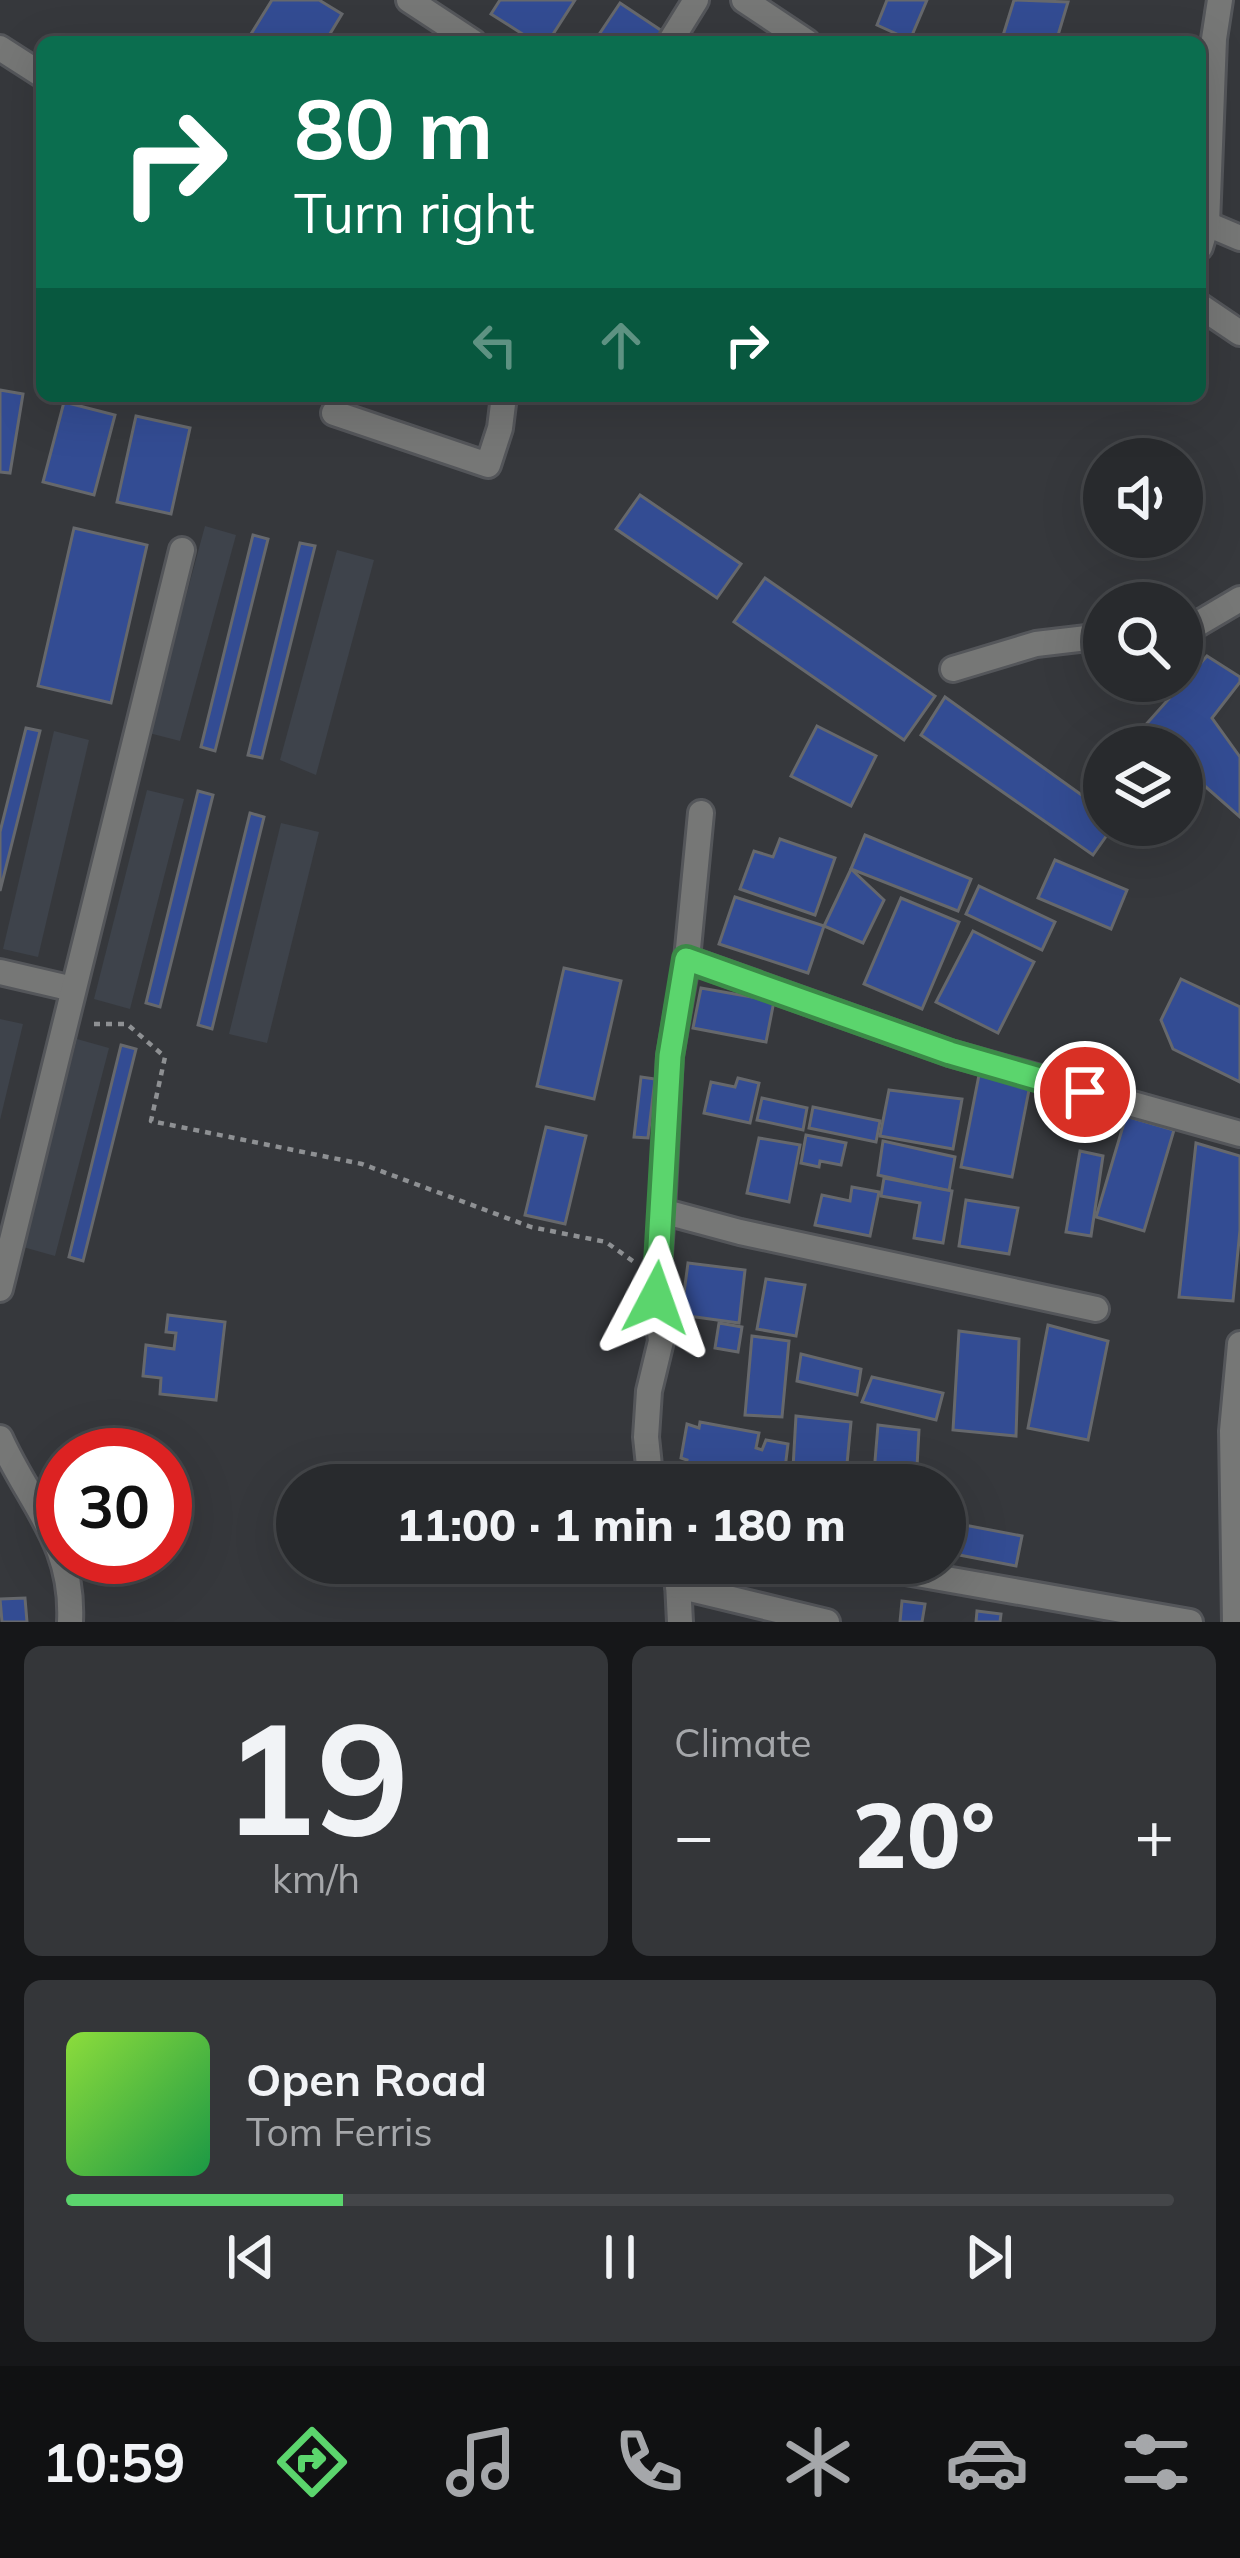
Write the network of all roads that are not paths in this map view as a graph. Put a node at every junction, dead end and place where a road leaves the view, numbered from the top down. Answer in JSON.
{"nodes":[{"id":1,"x":409,"y":0,"type":"edge"},
{"id":2,"x":695,"y":0,"type":"edge"},
{"id":3,"x":744,"y":0,"type":"edge"},
{"id":4,"x":1220,"y":0,"type":"edge"},
{"id":5,"x":464,"y":36,"type":"edge"},
{"id":6,"x":674,"y":36,"type":"edge"},
{"id":7,"x":798,"y":36,"type":"edge"},
{"id":8,"x":0,"y":48,"type":"edge"},
{"id":9,"x":36,"y":71,"type":"edge"},
{"id":10,"x":1206,"y":184,"type":"edge"},
{"id":11,"x":1206,"y":236,"type":"edge"},
{"id":12,"x":1240,"y":238,"type":"edge"},
{"id":13,"x":1206,"y":310,"type":"edge"},
{"id":14,"x":1240,"y":333,"type":"edge"},
{"id":15,"x":504,"y":402,"type":"edge"},
{"id":16,"x":334,"y":413,"type":"dead end"},
{"id":17,"x":182,"y":550,"type":"dead end"},
{"id":18,"x":1240,"y":599,"type":"edge"},
{"id":19,"x":1203,"y":621,"type":"edge"},
{"id":20,"x":1083,"y":638,"type":"edge"},
{"id":21,"x":953,"y":669,"type":"dead end"},
{"id":22,"x":701,"y":814,"type":"dead end"},
{"id":23,"x":686,"y":959,"type":"junction"},
{"id":24,"x":0,"y":972,"type":"edge"},
{"id":25,"x":73,"y":989,"type":"junction"},
{"id":26,"x":1240,"y":1134,"type":"edge"},
{"id":27,"x":662,"y":1211,"type":"junction"},
{"id":28,"x":0,"y":1288,"type":"edge"},
{"id":29,"x":1096,"y":1309,"type":"dead end"},
{"id":30,"x":1240,"y":1344,"type":"edge"},
{"id":31,"x":0,"y":1438,"type":"edge"},
{"id":32,"x":649,"y":1464,"type":"edge"},
{"id":33,"x":9,"y":1480,"type":"edge"},
{"id":34,"x":966,"y":1583,"type":"edge"},
{"id":35,"x":678,"y":1584,"type":"edge"},
{"id":36,"x":708,"y":1584,"type":"edge"},
{"id":37,"x":70,"y":1622,"type":"edge"},
{"id":38,"x":680,"y":1622,"type":"edge"},
{"id":39,"x":827,"y":1622,"type":"edge"},
{"id":40,"x":1190,"y":1622,"type":"edge"},
{"id":41,"x":1235,"y":1622,"type":"edge"}],
"edges":[{"from":1,"to":5,"type":"street"},
{"from":2,"to":6,"type":"street"},
{"from":3,"to":7,"type":"street"},
{"from":4,"to":10,"type":"street"},
{"from":8,"to":9,"type":"street"},
{"from":11,"to":12,"type":"street"},
{"from":13,"to":14,"type":"street"},
{"from":15,"to":16,"type":"street"},
{"from":17,"to":25,"type":"street"},
{"from":18,"to":19,"type":"street"},
{"from":20,"to":21,"type":"street"},
{"from":22,"to":23,"type":"street"},
{"from":23,"to":26,"type":"street"},
{"from":23,"to":27,"type":"street"},
{"from":24,"to":25,"type":"street"},
{"from":25,"to":28,"type":"street"},
{"from":27,"to":29,"type":"street"},
{"from":27,"to":32,"type":"street"},
{"from":30,"to":41,"type":"street"},
{"from":31,"to":33,"type":"street"},
{"from":33,"to":37,"type":"street"},
{"from":34,"to":40,"type":"street"},
{"from":35,"to":38,"type":"street"},
{"from":36,"to":39,"type":"street"}]}
